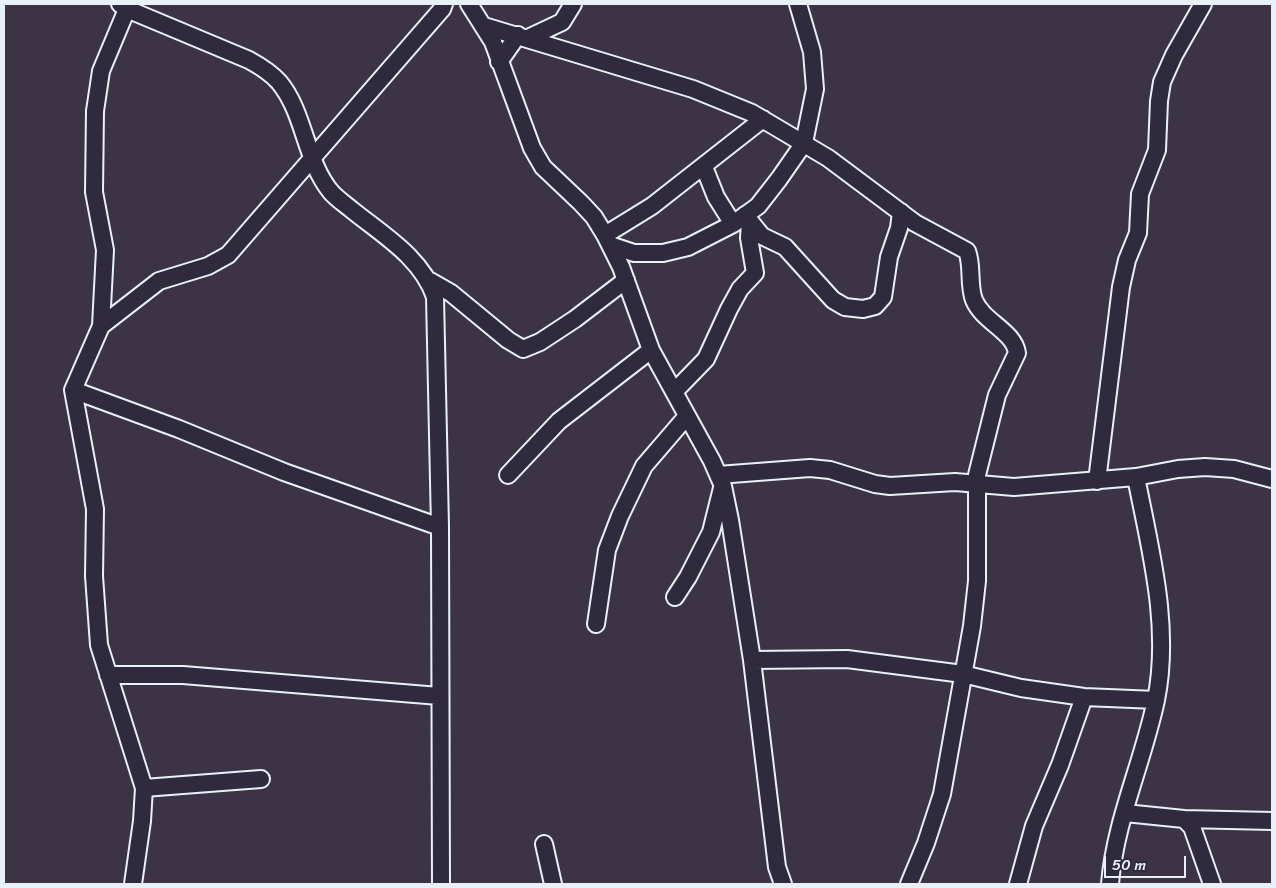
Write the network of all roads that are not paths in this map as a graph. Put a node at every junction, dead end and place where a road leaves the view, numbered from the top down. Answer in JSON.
{"nodes":[{"id":1,"x":458,"y":4,"type":"edge"},
{"id":2,"x":469,"y":4,"type":"edge"},
{"id":3,"x":573,"y":4,"type":"edge"},
{"id":4,"x":798,"y":4,"type":"edge"},
{"id":5,"x":1203,"y":4,"type":"edge"},
{"id":6,"x":123,"y":6,"type":"edge"},
{"id":7,"x":443,"y":6,"type":"edge"},
{"id":8,"x":562,"y":22,"type":"junction"},
{"id":9,"x":484,"y":26,"type":"junction"},
{"id":10,"x":523,"y":37,"type":"junction"},
{"id":11,"x":570,"y":50,"type":"junction"},
{"id":12,"x":499,"y":62,"type":"junction"},
{"id":13,"x":763,"y":120,"type":"junction"},
{"id":14,"x":804,"y":143,"type":"junction"},
{"id":15,"x":312,"y":157,"type":"junction"},
{"id":16,"x":704,"y":167,"type":"junction"},
{"id":17,"x":743,"y":220,"type":"junction"},
{"id":18,"x":900,"y":220,"type":"junction"},
{"id":19,"x":607,"y":240,"type":"junction"},
{"id":20,"x":634,"y":253,"type":"junction"},
{"id":21,"x":624,"y":274,"type":"junction"},
{"id":22,"x":430,"y":281,"type":"junction"},
{"id":23,"x":101,"y":326,"type":"junction"},
{"id":24,"x":651,"y":350,"type":"junction"},
{"id":25,"x":74,"y":390,"type":"junction"},
{"id":26,"x":674,"y":392,"type":"junction"},
{"id":27,"x":687,"y":416,"type":"junction"},
{"id":28,"x":508,"y":475,"type":"dead end"},
{"id":29,"x":1136,"y":477,"type":"junction"},
{"id":30,"x":720,"y":480,"type":"junction"},
{"id":31,"x":1272,"y":480,"type":"edge"},
{"id":32,"x":1097,"y":481,"type":"junction"},
{"id":33,"x":976,"y":486,"type":"junction"},
{"id":34,"x":440,"y":527,"type":"junction"},
{"id":35,"x":675,"y":597,"type":"dead end"},
{"id":36,"x":596,"y":624,"type":"dead end"},
{"id":37,"x":752,"y":660,"type":"junction"},
{"id":38,"x":963,"y":674,"type":"junction"},
{"id":39,"x":108,"y":675,"type":"junction"},
{"id":40,"x":439,"y":696,"type":"junction"},
{"id":41,"x":1084,"y":697,"type":"junction"},
{"id":42,"x":1156,"y":700,"type":"junction"},
{"id":43,"x":261,"y":779,"type":"dead end"},
{"id":44,"x":144,"y":788,"type":"junction"},
{"id":45,"x":1125,"y":813,"type":"junction"},
{"id":46,"x":1184,"y":819,"type":"junction"},
{"id":47,"x":1272,"y":821,"type":"edge"},
{"id":48,"x":544,"y":844,"type":"dead end"},
{"id":49,"x":133,"y":884,"type":"edge"},
{"id":50,"x":441,"y":884,"type":"edge"},
{"id":51,"x":553,"y":884,"type":"edge"},
{"id":52,"x":783,"y":884,"type":"edge"},
{"id":53,"x":910,"y":884,"type":"edge"},
{"id":54,"x":1018,"y":884,"type":"edge"},
{"id":55,"x":1110,"y":884,"type":"edge"},
{"id":56,"x":1212,"y":884,"type":"edge"}],
"edges":[{"from":1,"to":7,"type":"street"},
{"from":2,"to":9,"type":"street"},
{"from":3,"to":8,"type":"street"},
{"from":4,"to":14,"type":"street"},
{"from":5,"to":32,"type":"street"},
{"from":6,"to":15,"type":"street"},
{"from":6,"to":23,"type":"street"},
{"from":7,"to":15,"type":"street"},
{"from":8,"to":10,"type":"street"},
{"from":8,"to":11,"type":"street"},
{"from":9,"to":10,"type":"street"},
{"from":9,"to":12,"type":"street"},
{"from":10,"to":11,"type":"street"},
{"from":10,"to":12,"type":"street"},
{"from":11,"to":13,"type":"street"},
{"from":12,"to":19,"type":"street"},
{"from":13,"to":14,"type":"street"},
{"from":13,"to":16,"type":"street"},
{"from":14,"to":17,"type":"street"},
{"from":14,"to":18,"type":"street"},
{"from":15,"to":22,"type":"street"},
{"from":15,"to":23,"type":"street"},
{"from":16,"to":17,"type":"street"},
{"from":16,"to":19,"type":"street"},
{"from":17,"to":18,"type":"street"},
{"from":17,"to":20,"type":"street"},
{"from":17,"to":26,"type":"street"},
{"from":18,"to":33,"type":"street"},
{"from":19,"to":20,"type":"street"},
{"from":19,"to":21,"type":"street"},
{"from":20,"to":21,"type":"street"},
{"from":21,"to":22,"type":"street"},
{"from":21,"to":24,"type":"street"},
{"from":22,"to":34,"type":"street"},
{"from":23,"to":25,"type":"street"},
{"from":24,"to":26,"type":"street"},
{"from":24,"to":28,"type":"street"},
{"from":25,"to":34,"type":"street"},
{"from":25,"to":39,"type":"street"},
{"from":26,"to":27,"type":"street"},
{"from":27,"to":30,"type":"street"},
{"from":27,"to":36,"type":"street"},
{"from":29,"to":31,"type":"street"},
{"from":29,"to":32,"type":"street"},
{"from":29,"to":42,"type":"street"},
{"from":30,"to":33,"type":"street"},
{"from":30,"to":35,"type":"street"},
{"from":30,"to":37,"type":"street"},
{"from":32,"to":33,"type":"street"},
{"from":33,"to":38,"type":"street"},
{"from":34,"to":40,"type":"street"},
{"from":37,"to":38,"type":"street"},
{"from":37,"to":52,"type":"street"},
{"from":38,"to":41,"type":"street"},
{"from":38,"to":53,"type":"street"},
{"from":39,"to":40,"type":"street"},
{"from":39,"to":44,"type":"street"},
{"from":40,"to":50,"type":"street"},
{"from":41,"to":42,"type":"street"},
{"from":41,"to":54,"type":"street"},
{"from":42,"to":45,"type":"street"},
{"from":43,"to":44,"type":"street"},
{"from":44,"to":49,"type":"street"},
{"from":45,"to":46,"type":"street"},
{"from":45,"to":55,"type":"street"},
{"from":46,"to":47,"type":"street"},
{"from":46,"to":56,"type":"street"},
{"from":48,"to":51,"type":"street"}]}
